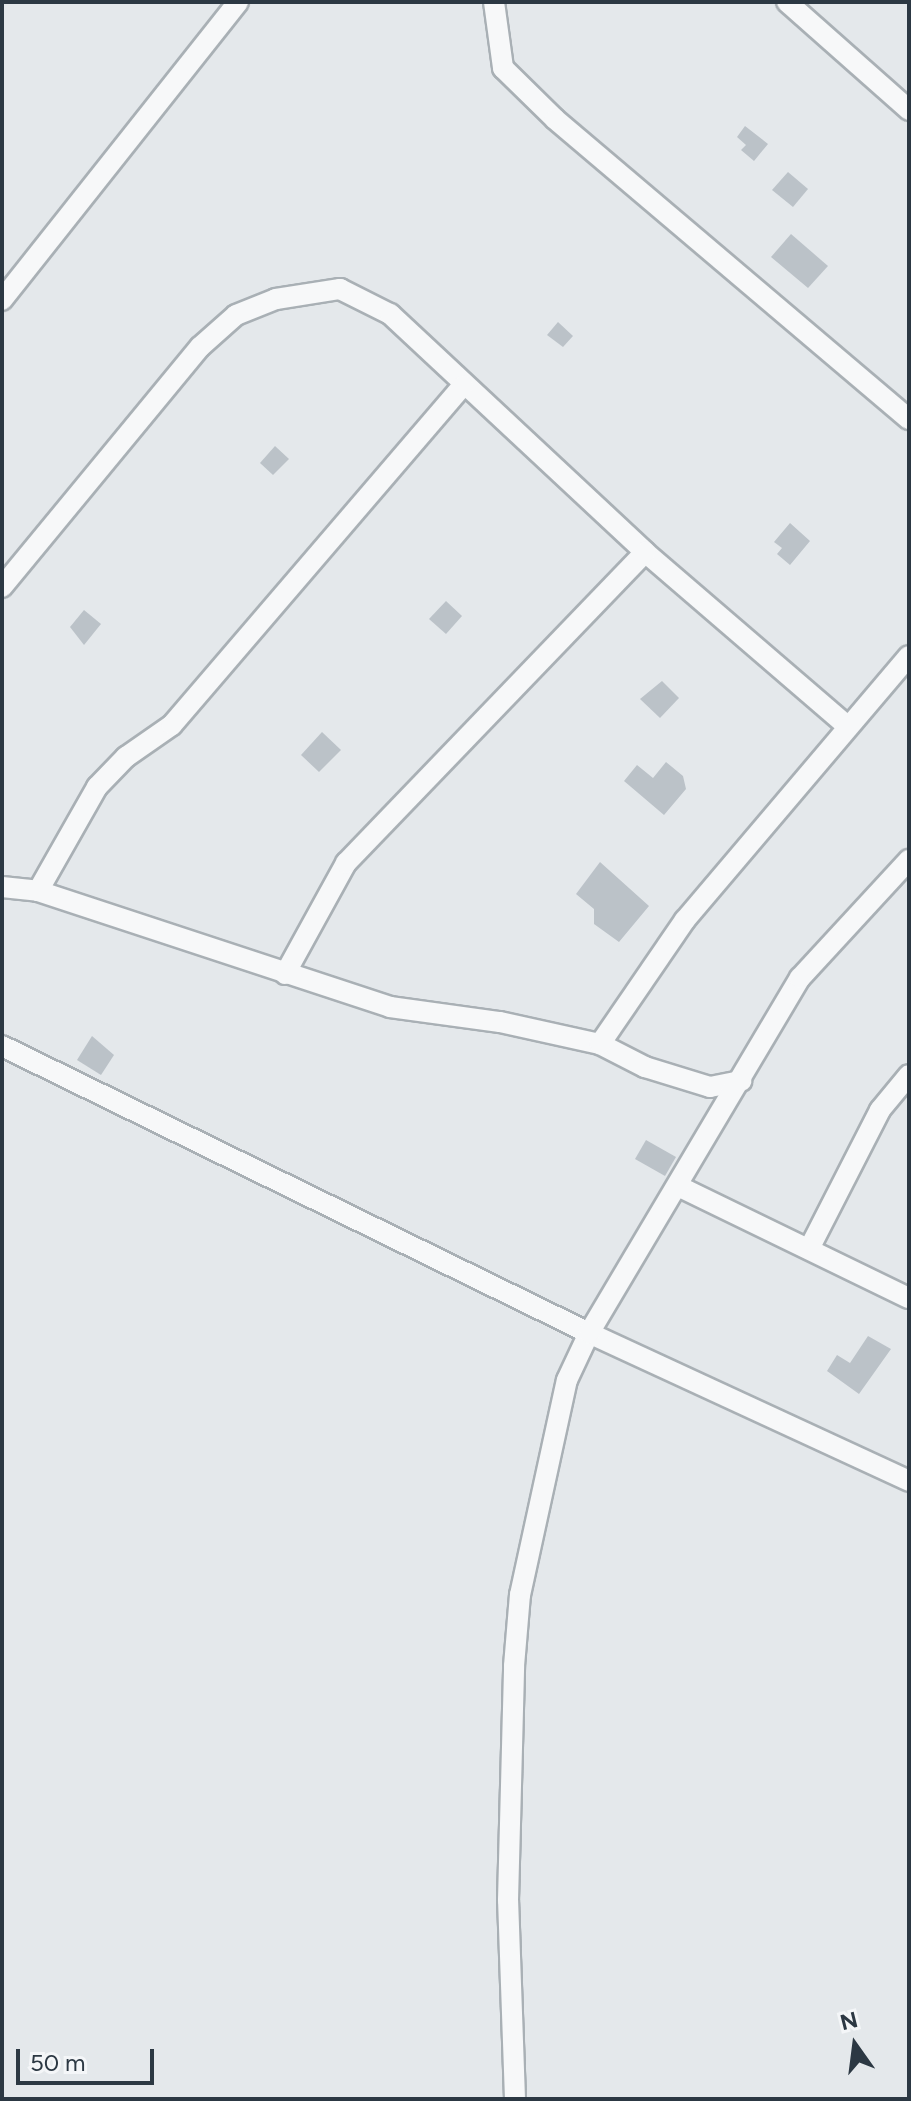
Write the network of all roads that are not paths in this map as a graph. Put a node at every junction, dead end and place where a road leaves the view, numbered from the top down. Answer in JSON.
{"nodes":[{"id":1,"x":238,"y":2,"type":"edge"},
{"id":2,"x":494,"y":2,"type":"edge"},
{"id":3,"x":787,"y":2,"type":"edge"},
{"id":4,"x":909,"y":110,"type":"edge"},
{"id":5,"x":2,"y":300,"type":"edge"},
{"id":6,"x":463,"y":386,"type":"junction"},
{"id":7,"x":909,"y":419,"type":"edge"},
{"id":8,"x":645,"y":552,"type":"junction"},
{"id":9,"x":2,"y":587,"type":"edge"},
{"id":10,"x":909,"y":656,"type":"edge"},
{"id":11,"x":846,"y":725,"type":"junction"},
{"id":12,"x":909,"y":860,"type":"edge"},
{"id":13,"x":909,"y":879,"type":"edge"},
{"id":14,"x":2,"y":887,"type":"edge"},
{"id":15,"x":883,"y":888,"type":"junction"},
{"id":16,"x":38,"y":891,"type":"junction"},
{"id":17,"x":285,"y":974,"type":"junction"},
{"id":18,"x":600,"y":1044,"type":"junction"},
{"id":19,"x":2,"y":1046,"type":"edge"},
{"id":20,"x":909,"y":1075,"type":"edge"},
{"id":21,"x":741,"y":1081,"type":"junction"},
{"id":22,"x":680,"y":1187,"type":"junction"},
{"id":23,"x":809,"y":1249,"type":"junction"},
{"id":24,"x":909,"y":1298,"type":"edge"},
{"id":25,"x":589,"y":1333,"type":"junction"},
{"id":26,"x":909,"y":1481,"type":"edge"},
{"id":27,"x":515,"y":2099,"type":"edge"}],
"edges":[{"from":1,"to":5,"type":"street"},
{"from":2,"to":7,"type":"street"},
{"from":3,"to":4,"type":"street"},
{"from":6,"to":8,"type":"street"},
{"from":6,"to":9,"type":"street"},
{"from":6,"to":16,"type":"street"},
{"from":8,"to":11,"type":"street"},
{"from":8,"to":17,"type":"street"},
{"from":10,"to":11,"type":"street"},
{"from":11,"to":18,"type":"street"},
{"from":12,"to":15,"type":"street"},
{"from":13,"to":15,"type":"street"},
{"from":14,"to":16,"type":"street"},
{"from":15,"to":21,"type":"street"},
{"from":16,"to":17,"type":"street"},
{"from":17,"to":18,"type":"street"},
{"from":18,"to":21,"type":"street"},
{"from":19,"to":25,"type":"street"},
{"from":20,"to":23,"type":"street"},
{"from":21,"to":22,"type":"street"},
{"from":22,"to":23,"type":"street"},
{"from":22,"to":25,"type":"street"},
{"from":23,"to":24,"type":"street"},
{"from":25,"to":26,"type":"street"},
{"from":25,"to":27,"type":"street"}]}
